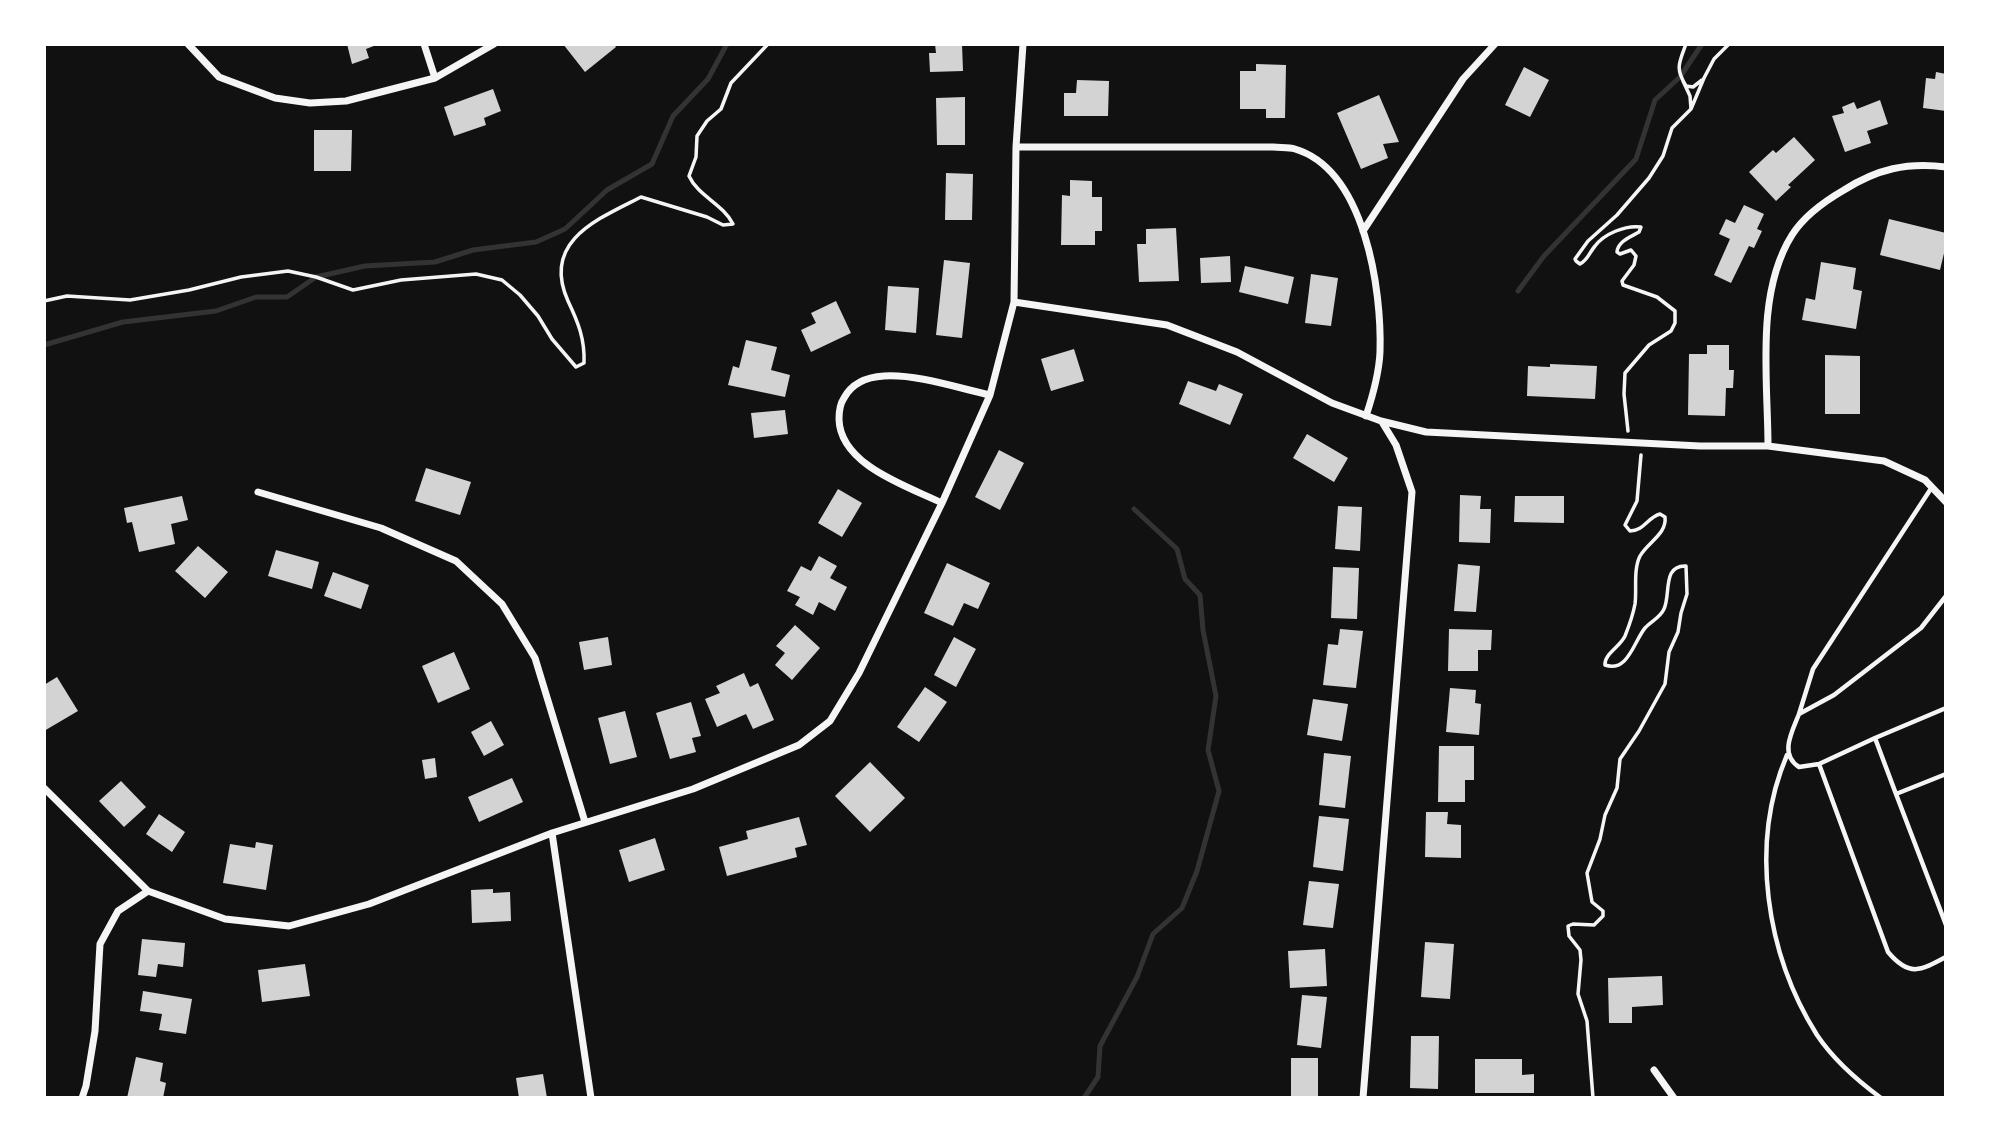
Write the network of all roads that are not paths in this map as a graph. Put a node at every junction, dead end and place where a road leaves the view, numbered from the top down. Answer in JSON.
{"nodes":[{"id":1,"x":188,"y":44,"type":"edge"},
{"id":2,"x":424,"y":44,"type":"edge"},
{"id":3,"x":494,"y":44,"type":"edge"},
{"id":4,"x":1023,"y":44,"type":"edge"},
{"id":5,"x":1495,"y":44,"type":"edge"},
{"id":6,"x":436,"y":78,"type":"junction"},
{"id":7,"x":1016,"y":147,"type":"junction"},
{"id":8,"x":1946,"y":167,"type":"edge"},
{"id":9,"x":1363,"y":231,"type":"junction"},
{"id":10,"x":1014,"y":302,"type":"junction"},
{"id":11,"x":990,"y":395,"type":"junction"},
{"id":12,"x":1366,"y":416,"type":"junction"},
{"id":13,"x":1381,"y":421,"type":"junction"},
{"id":14,"x":1769,"y":446,"type":"junction"},
{"id":15,"x":1932,"y":487,"type":"junction"},
{"id":16,"x":258,"y":492,"type":"dead end"},
{"id":17,"x":1946,"y":502,"type":"edge"},
{"id":18,"x":942,"y":503,"type":"junction"},
{"id":19,"x":1946,"y":596,"type":"edge"},
{"id":20,"x":1946,"y":708,"type":"edge"},
{"id":21,"x":1799,"y":714,"type":"junction"},
{"id":22,"x":1875,"y":738,"type":"junction"},
{"id":23,"x":1787,"y":755,"type":"junction"},
{"id":24,"x":1819,"y":764,"type":"junction"},
{"id":25,"x":1946,"y":774,"type":"edge"},
{"id":26,"x":44,"y":788,"type":"edge"},
{"id":27,"x":1896,"y":794,"type":"junction"},
{"id":28,"x":585,"y":822,"type":"junction"},
{"id":29,"x":552,"y":834,"type":"junction"},
{"id":30,"x":148,"y":891,"type":"junction"},
{"id":31,"x":1946,"y":925,"type":"edge"},
{"id":32,"x":1946,"y":957,"type":"edge"},
{"id":33,"x":1654,"y":1070,"type":"dead end"},
{"id":34,"x":82,"y":1098,"type":"edge"},
{"id":35,"x":591,"y":1098,"type":"edge"},
{"id":36,"x":1363,"y":1098,"type":"edge"},
{"id":37,"x":1674,"y":1098,"type":"edge"},
{"id":38,"x":1881,"y":1098,"type":"edge"}],
"edges":[{"from":1,"to":6,"type":"street"},
{"from":2,"to":6,"type":"street"},
{"from":3,"to":6,"type":"street"},
{"from":4,"to":7,"type":"street"},
{"from":5,"to":9,"type":"street"},
{"from":7,"to":9,"type":"street"},
{"from":7,"to":10,"type":"street"},
{"from":8,"to":14,"type":"street"},
{"from":9,"to":12,"type":"street"},
{"from":10,"to":11,"type":"street"},
{"from":10,"to":12,"type":"street"},
{"from":11,"to":18,"type":"street"},
{"from":11,"to":18,"type":"street"},
{"from":12,"to":13,"type":"street"},
{"from":13,"to":14,"type":"street"},
{"from":13,"to":36,"type":"street"},
{"from":14,"to":15,"type":"street"},
{"from":15,"to":17,"type":"street"},
{"from":15,"to":21,"type":"lane"},
{"from":16,"to":28,"type":"street"},
{"from":18,"to":28,"type":"street"},
{"from":19,"to":21,"type":"lane"},
{"from":20,"to":22,"type":"lane"},
{"from":21,"to":23,"type":"lane"},
{"from":22,"to":24,"type":"lane"},
{"from":22,"to":27,"type":"lane"},
{"from":23,"to":24,"type":"lane"},
{"from":23,"to":38,"type":"lane"},
{"from":24,"to":32,"type":"lane"},
{"from":25,"to":27,"type":"lane"},
{"from":26,"to":30,"type":"street"},
{"from":27,"to":31,"type":"lane"},
{"from":28,"to":29,"type":"street"},
{"from":29,"to":30,"type":"street"},
{"from":29,"to":35,"type":"street"},
{"from":30,"to":34,"type":"street"},
{"from":33,"to":37,"type":"street"}]}
